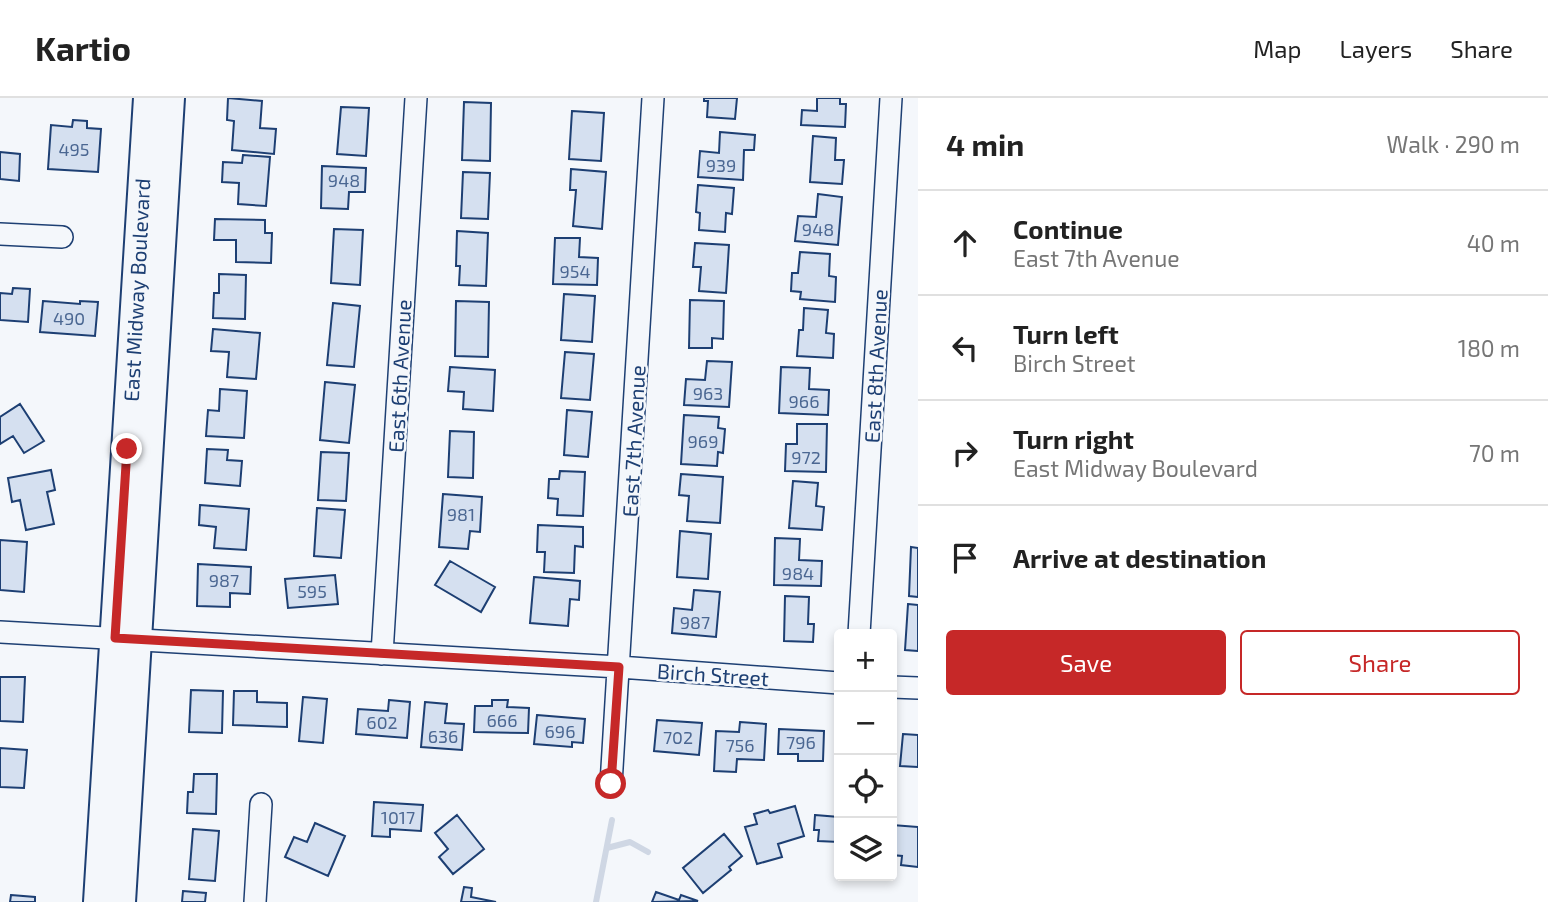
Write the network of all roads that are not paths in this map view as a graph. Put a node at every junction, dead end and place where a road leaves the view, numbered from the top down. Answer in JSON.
{"nodes":[{"id":1,"x":148,"y":98,"type":"edge"},
{"id":2,"x":170,"y":98,"type":"edge"},
{"id":3,"x":416,"y":98,"type":"edge"},
{"id":4,"x":653,"y":98,"type":"edge"},
{"id":5,"x":891,"y":98,"type":"edge"},
{"id":6,"x":0,"y":234,"type":"edge"},
{"id":7,"x":62,"y":237,"type":"dead end"},
{"id":8,"x":859,"y":629,"type":"edge"},
{"id":9,"x":0,"y":632,"type":"edge"},
{"id":10,"x":126,"y":639,"type":"junction"},
{"id":11,"x":382,"y":654,"type":"junction"},
{"id":12,"x":619,"y":667,"type":"junction"},
{"id":13,"x":834,"y":683,"type":"edge"},
{"id":14,"x":897,"y":687,"type":"edge"},
{"id":15,"x":918,"y":688,"type":"edge"},
{"id":16,"x":611,"y":784,"type":"dead end"},
{"id":17,"x":261,"y":804,"type":"dead end"},
{"id":18,"x":98,"y":902,"type":"edge"},
{"id":19,"x":121,"y":902,"type":"edge"},
{"id":20,"x":255,"y":902,"type":"edge"}],
"edges":[{"from":1,"to":10,"type":"main road","name":"East Midway Boulevard"},
{"from":2,"to":10,"type":"main road","name":"East Midway Boulevard"},
{"from":3,"to":11,"type":"street","name":"East 6th Avenue"},
{"from":4,"to":12,"type":"street","name":"East 7th Avenue"},
{"from":5,"to":8,"type":"street","name":"East 8th Avenue"},
{"from":6,"to":7,"type":"street"},
{"from":9,"to":10,"type":"street","name":"Birch Street"},
{"from":10,"to":11,"type":"street","name":"Birch Street"},
{"from":10,"to":18,"type":"main road","name":"East Midway Boulevard"},
{"from":10,"to":19,"type":"main road","name":"East Midway Boulevard"},
{"from":11,"to":12,"type":"street","name":"Birch Street"},
{"from":12,"to":13,"type":"street","name":"Birch Street"},
{"from":12,"to":16,"type":"street","name":"East 7th Avenue"},
{"from":14,"to":15,"type":"street"},
{"from":17,"to":20,"type":"street"}]}
